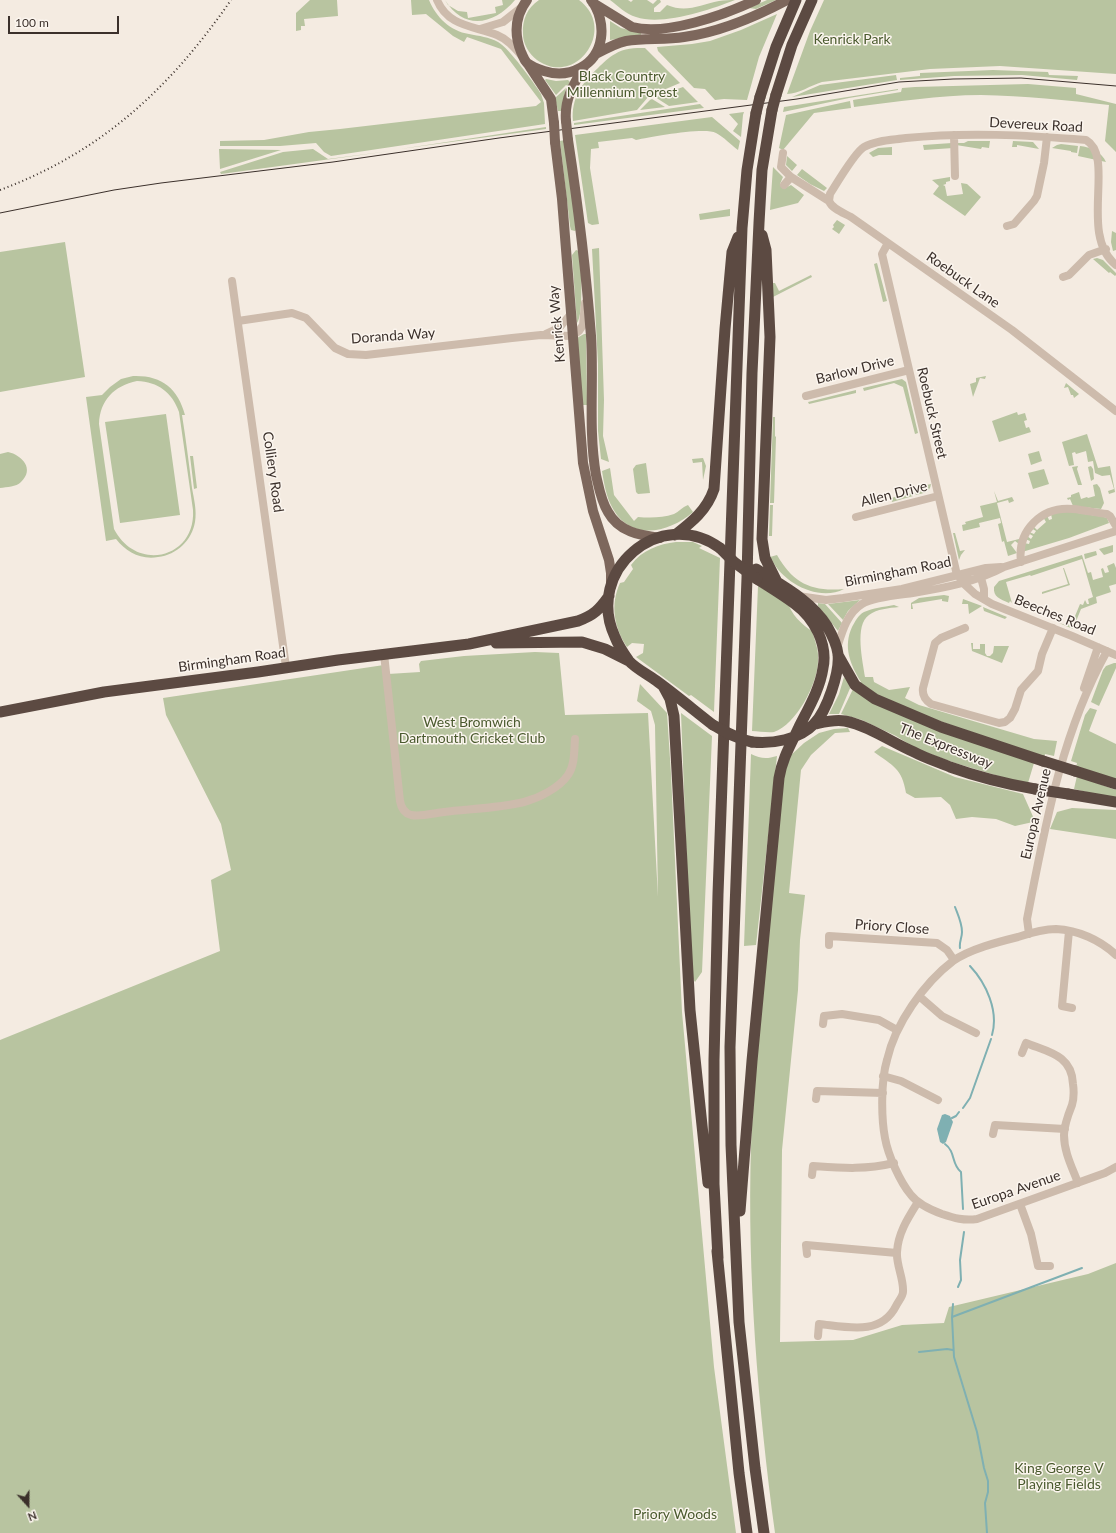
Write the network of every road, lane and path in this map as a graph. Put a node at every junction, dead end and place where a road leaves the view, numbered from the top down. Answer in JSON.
{"nodes":[{"id":1,"x":437,"y":0,"type":"edge"},
{"id":2,"x":756,"y":0,"type":"edge"},
{"id":3,"x":812,"y":0,"type":"edge"},
{"id":4,"x":592,"y":1,"type":"edge"},
{"id":5,"x":526,"y":2,"type":"edge"},
{"id":6,"x":792,"y":2,"type":"edge"},
{"id":7,"x":479,"y":29,"type":"junction"},
{"id":8,"x":596,"y":54,"type":"junction"},
{"id":9,"x":526,"y":61,"type":"junction"},
{"id":10,"x":584,"y":67,"type":"junction"},
{"id":11,"x":954,"y":135,"type":"junction"},
{"id":12,"x":1047,"y":137,"type":"junction"},
{"id":13,"x":1104,"y":149,"type":"dead end"},
{"id":14,"x":783,"y":153,"type":"dead end"},
{"id":15,"x":955,"y":176,"type":"dead end"},
{"id":16,"x":791,"y":177,"type":"junction"},
{"id":17,"x":784,"y":185,"type":"dead end"},
{"id":18,"x":829,"y":201,"type":"junction"},
{"id":19,"x":759,"y":223,"type":"junction"},
{"id":20,"x":1107,"y":224,"type":"dead end"},
{"id":21,"x":1007,"y":226,"type":"dead end"},
{"id":22,"x":742,"y":228,"type":"junction"},
{"id":23,"x":888,"y":243,"type":"junction"},
{"id":24,"x":1106,"y":249,"type":"junction"},
{"id":25,"x":1116,"y":265,"type":"edge"},
{"id":26,"x":1062,"y":277,"type":"dead end"},
{"id":27,"x":587,"y":279,"type":"junction"},
{"id":28,"x":232,"y":282,"type":"dead end"},
{"id":29,"x":570,"y":315,"type":"junction"},
{"id":30,"x":238,"y":321,"type":"junction"},
{"id":31,"x":541,"y":335,"type":"junction"},
{"id":32,"x":572,"y":336,"type":"junction"},
{"id":33,"x":909,"y":370,"type":"junction"},
{"id":34,"x":806,"y":396,"type":"dead end"},
{"id":35,"x":1116,"y":411,"type":"edge"},
{"id":36,"x":938,"y":496,"type":"junction"},
{"id":37,"x":856,"y":517,"type":"dead end"},
{"id":38,"x":1116,"y":526,"type":"edge"},
{"id":39,"x":1116,"y":532,"type":"edge"},
{"id":40,"x":675,"y":535,"type":"junction"},
{"id":41,"x":660,"y":538,"type":"junction"},
{"id":42,"x":1021,"y":562,"type":"junction"},
{"id":43,"x":1004,"y":567,"type":"junction"},
{"id":44,"x":757,"y":574,"type":"junction"},
{"id":45,"x":961,"y":577,"type":"junction"},
{"id":46,"x":983,"y":579,"type":"junction"},
{"id":47,"x":777,"y":582,"type":"junction"},
{"id":48,"x":610,"y":591,"type":"junction"},
{"id":49,"x":797,"y":596,"type":"junction"},
{"id":50,"x":984,"y":598,"type":"junction"},
{"id":51,"x":965,"y":628,"type":"dead end"},
{"id":52,"x":1054,"y":628,"type":"junction"},
{"id":53,"x":469,"y":644,"type":"junction"},
{"id":54,"x":1098,"y":647,"type":"junction"},
{"id":55,"x":837,"y":651,"type":"junction"},
{"id":56,"x":1107,"y":651,"type":"junction"},
{"id":57,"x":384,"y":654,"type":"junction"},
{"id":58,"x":1116,"y":655,"type":"edge"},
{"id":59,"x":629,"y":662,"type":"junction"},
{"id":60,"x":286,"y":667,"type":"junction"},
{"id":61,"x":663,"y":686,"type":"junction"},
{"id":62,"x":1082,"y":702,"type":"junction"},
{"id":63,"x":0,"y":712,"type":"edge"},
{"id":64,"x":814,"y":724,"type":"junction"},
{"id":65,"x":795,"y":736,"type":"junction"},
{"id":66,"x":575,"y":739,"type":"dead end"},
{"id":67,"x":1116,"y":784,"type":"edge"},
{"id":68,"x":1116,"y":802,"type":"edge"},
{"id":69,"x":1069,"y":931,"type":"junction"},
{"id":70,"x":1029,"y":934,"type":"junction"},
{"id":71,"x":829,"y":945,"type":"dead end"},
{"id":72,"x":1116,"y":955,"type":"edge"},
{"id":73,"x":954,"y":960,"type":"junction"},
{"id":74,"x":919,"y":996,"type":"junction"},
{"id":75,"x":1072,"y":1008,"type":"dead end"},
{"id":76,"x":823,"y":1024,"type":"dead end"},
{"id":77,"x":897,"y":1030,"type":"junction"},
{"id":78,"x":976,"y":1033,"type":"dead end"},
{"id":79,"x":1022,"y":1052,"type":"dead end"},
{"id":80,"x":883,"y":1076,"type":"junction"},
{"id":81,"x":883,"y":1093,"type":"junction"},
{"id":82,"x":816,"y":1099,"type":"dead end"},
{"id":83,"x":938,"y":1100,"type":"dead end"},
{"id":84,"x":1064,"y":1129,"type":"junction"},
{"id":85,"x":993,"y":1134,"type":"dead end"},
{"id":86,"x":894,"y":1163,"type":"junction"},
{"id":87,"x":1116,"y":1167,"type":"edge"},
{"id":88,"x":812,"y":1175,"type":"dead end"},
{"id":89,"x":1078,"y":1183,"type":"junction"},
{"id":90,"x":918,"y":1202,"type":"junction"},
{"id":91,"x":1020,"y":1204,"type":"junction"},
{"id":92,"x":897,"y":1253,"type":"junction"},
{"id":93,"x":807,"y":1254,"type":"dead end"},
{"id":94,"x":735,"y":1256,"type":"junction"},
{"id":95,"x":718,"y":1258,"type":"junction"},
{"id":96,"x":1050,"y":1266,"type":"dead end"},
{"id":97,"x":818,"y":1336,"type":"dead end"},
{"id":98,"x":747,"y":1533,"type":"edge"},
{"id":99,"x":764,"y":1533,"type":"edge"}],
"edges":[{"from":1,"to":7,"type":"street"},
{"from":2,"to":4,"type":"main road"},
{"from":3,"to":19,"type":"highway","bridge":true},
{"from":4,"to":8,"type":"main road"},
{"from":5,"to":7,"type":"street"},
{"from":5,"to":9,"type":"main road","name":"Kenrick Way"},
{"from":6,"to":8,"type":"main road"},
{"from":6,"to":22,"type":"highway","bridge":true},
{"from":7,"to":9,"type":"street"},
{"from":8,"to":10,"type":"main road"},
{"from":9,"to":10,"type":"main road"},
{"from":9,"to":29,"type":"main road","name":"Kenrick Way","bridge":true},
{"from":10,"to":27,"type":"main road","bridge":true},
{"from":11,"to":12,"type":"street","name":"Devereux Road"},
{"from":11,"to":15,"type":"street"},
{"from":11,"to":18,"type":"street","name":"Devereux Road"},
{"from":12,"to":13,"type":"street","name":"Devereux Road"},
{"from":12,"to":21,"type":"street"},
{"from":14,"to":16,"type":"street","name":"Roebuck Lane"},
{"from":16,"to":17,"type":"street"},
{"from":16,"to":18,"type":"street","name":"Roebuck Lane"},
{"from":18,"to":23,"type":"street","name":"Roebuck Lane"},
{"from":19,"to":47,"type":"highway"},
{"from":19,"to":94,"type":"highway"},
{"from":20,"to":24,"type":"street"},
{"from":22,"to":40,"type":"highway"},
{"from":22,"to":95,"type":"highway"},
{"from":23,"to":33,"type":"street","name":"Roebuck Street"},
{"from":23,"to":35,"type":"street","name":"Roebuck Lane"},
{"from":24,"to":25,"type":"street"},
{"from":24,"to":26,"type":"street"},
{"from":27,"to":32,"type":"street"},
{"from":27,"to":41,"type":"main road"},
{"from":28,"to":30,"type":"street","name":"Colliery Road"},
{"from":29,"to":31,"type":"street","name":"Doranda Way"},
{"from":29,"to":32,"type":"main road","name":"Kenrick Way"},
{"from":30,"to":31,"type":"street","name":"Doranda Way"},
{"from":30,"to":60,"type":"street","name":"Colliery Road"},
{"from":31,"to":32,"type":"street","name":"Doranda Way"},
{"from":32,"to":48,"type":"main road","name":"Kenrick Way"},
{"from":33,"to":34,"type":"street","name":"Barlow Drive"},
{"from":33,"to":36,"type":"street","name":"Roebuck Street"},
{"from":36,"to":37,"type":"street","name":"Allen Drive"},
{"from":36,"to":45,"type":"street","name":"Roebuck Street"},
{"from":38,"to":42,"type":"street"},
{"from":39,"to":42,"type":"street","name":"Birmingham Road"},
{"from":40,"to":41,"type":"highway"},
{"from":40,"to":44,"type":"highway","bridge":true},
{"from":41,"to":48,"type":"highway"},
{"from":42,"to":43,"type":"street","name":"Birmingham Road"},
{"from":43,"to":45,"type":"street","name":"Birmingham Road"},
{"from":43,"to":46,"type":"street","name":"Birmingham Road"},
{"from":44,"to":47,"type":"highway","name":"The Expressway"},
{"from":44,"to":65,"type":"highway"},
{"from":45,"to":46,"type":"street","name":"Birmingham Road"},
{"from":45,"to":46,"type":"street"},
{"from":45,"to":49,"type":"street","name":"Birmingham Road"},
{"from":45,"to":50,"type":"street","name":"Beeches Road"},
{"from":45,"to":55,"type":"street","name":"Birmingham Road"},
{"from":46,"to":50,"type":"street"},
{"from":47,"to":49,"type":"highway","name":"The Expressway"},
{"from":48,"to":53,"type":"highway","name":"Birmingham Road"},
{"from":48,"to":59,"type":"highway"},
{"from":49,"to":55,"type":"highway","name":"The Expressway"},
{"from":50,"to":52,"type":"street","name":"Beeches Road"},
{"from":51,"to":52,"type":"street"},
{"from":52,"to":54,"type":"street","name":"Beeches Road"},
{"from":53,"to":57,"type":"highway","name":"Birmingham Road"},
{"from":53,"to":59,"type":"highway","name":"Birmingham Road"},
{"from":54,"to":56,"type":"street","name":"Beeches Road"},
{"from":54,"to":62,"type":"street","name":"Europa Avenue"},
{"from":55,"to":64,"type":"highway"},
{"from":55,"to":67,"type":"highway","name":"The Expressway","bridge":true},
{"from":56,"to":58,"type":"street","name":"Beeches Road"},
{"from":56,"to":62,"type":"street","name":"Europa Avenue"},
{"from":57,"to":60,"type":"highway","name":"Birmingham Road"},
{"from":57,"to":66,"type":"street"},
{"from":59,"to":61,"type":"highway","name":"Birmingham Road"},
{"from":60,"to":63,"type":"highway","name":"Birmingham Road"},
{"from":61,"to":65,"type":"highway","name":"Birmingham Road","bridge":true},
{"from":61,"to":95,"type":"highway"},
{"from":62,"to":70,"type":"street","name":"Europa Avenue"},
{"from":64,"to":65,"type":"highway"},
{"from":64,"to":68,"type":"highway","name":"The Expressway","bridge":true},
{"from":65,"to":94,"type":"highway"},
{"from":69,"to":70,"type":"street","name":"Europa Avenue"},
{"from":69,"to":72,"type":"street","name":"Europa Avenue"},
{"from":69,"to":75,"type":"street"},
{"from":70,"to":73,"type":"street","name":"Europa Avenue"},
{"from":71,"to":73,"type":"street","name":"Priory Close"},
{"from":73,"to":74,"type":"street","name":"Europa Avenue"},
{"from":74,"to":77,"type":"street","name":"Europa Avenue"},
{"from":74,"to":78,"type":"street"},
{"from":76,"to":77,"type":"street"},
{"from":77,"to":80,"type":"street","name":"Europa Avenue"},
{"from":79,"to":84,"type":"street"},
{"from":80,"to":81,"type":"street","name":"Europa Avenue"},
{"from":80,"to":83,"type":"street"},
{"from":81,"to":82,"type":"street"},
{"from":81,"to":86,"type":"street","name":"Europa Avenue"},
{"from":84,"to":85,"type":"street"},
{"from":84,"to":89,"type":"street"},
{"from":86,"to":88,"type":"street"},
{"from":86,"to":90,"type":"street","name":"Europa Avenue"},
{"from":87,"to":89,"type":"street","name":"Europa Avenue"},
{"from":89,"to":91,"type":"street","name":"Europa Avenue"},
{"from":90,"to":91,"type":"street","name":"Europa Avenue"},
{"from":90,"to":92,"type":"street"},
{"from":91,"to":96,"type":"street"},
{"from":92,"to":93,"type":"street"},
{"from":92,"to":97,"type":"street"},
{"from":94,"to":99,"type":"highway"},
{"from":95,"to":98,"type":"highway"}]}
